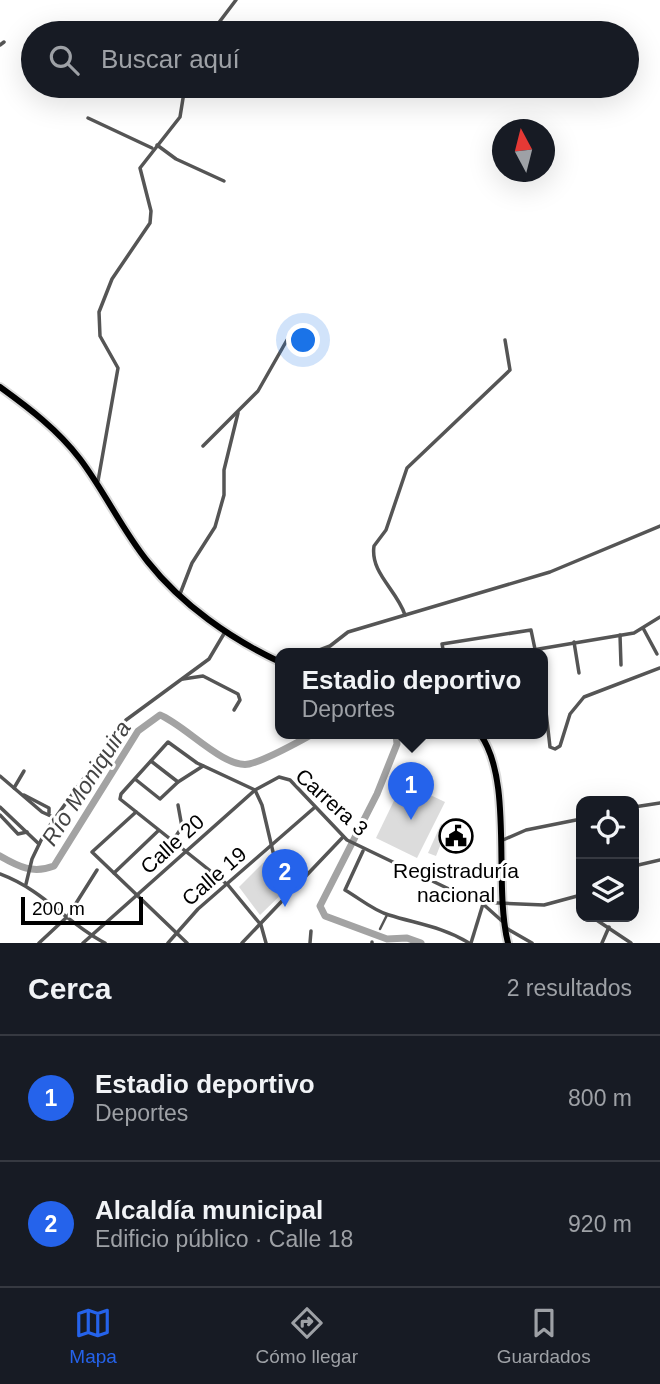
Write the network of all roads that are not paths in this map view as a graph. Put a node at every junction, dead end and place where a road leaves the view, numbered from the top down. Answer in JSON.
{"nodes":[{"id":1,"x":236,"y":0,"type":"edge"},
{"id":2,"x":220,"y":21,"type":"edge"},
{"id":3,"x":184,"y":98,"type":"edge"},
{"id":4,"x":88,"y":118,"type":"dead end"},
{"id":5,"x":155,"y":147,"type":"junction"},
{"id":6,"x":224,"y":181,"type":"dead end"},
{"id":7,"x":287,"y":340,"type":"dead end"},
{"id":8,"x":505,"y":340,"type":"dead end"},
{"id":9,"x":0,"y":387,"type":"edge"},
{"id":10,"x":238,"y":413,"type":"junction"},
{"id":11,"x":203,"y":446,"type":"dead end"},
{"id":12,"x":97,"y":484,"type":"junction"},
{"id":13,"x":660,"y":526,"type":"edge"},
{"id":14,"x":180,"y":594,"type":"junction"},
{"id":15,"x":405,"y":615,"type":"junction"},
{"id":16,"x":660,"y":617,"type":"edge"},
{"id":17,"x":643,"y":628,"type":"junction"},
{"id":18,"x":225,"y":632,"type":"junction"},
{"id":19,"x":620,"y":635,"type":"junction"},
{"id":20,"x":574,"y":642,"type":"junction"},
{"id":21,"x":325,"y":648,"type":"edge"},
{"id":22,"x":443,"y":648,"type":"edge"},
{"id":23,"x":535,"y":648,"type":"edge"},
{"id":24,"x":548,"y":649,"type":"edge"},
{"id":25,"x":657,"y":654,"type":"dead end"},
{"id":26,"x":275,"y":660,"type":"edge"},
{"id":27,"x":621,"y":665,"type":"dead end"},
{"id":28,"x":660,"y":668,"type":"edge"},
{"id":29,"x":579,"y":673,"type":"dead end"},
{"id":30,"x":179,"y":680,"type":"junction"},
{"id":31,"x":234,"y":710,"type":"dead end"},
{"id":32,"x":548,"y":724,"type":"edge"},
{"id":33,"x":482,"y":739,"type":"edge"},
{"id":34,"x":151,"y":761,"type":"junction"},
{"id":35,"x":203,"y":766,"type":"junction"},
{"id":36,"x":24,"y":771,"type":"dead end"},
{"id":37,"x":0,"y":776,"type":"edge"},
{"id":38,"x":275,"y":777,"type":"joint"},
{"id":39,"x":135,"y":779,"type":"junction"},
{"id":40,"x":178,"y":782,"type":"junction"},
{"id":41,"x":16,"y":790,"type":"junction"},
{"id":42,"x":255,"y":790,"type":"junction"},
{"id":43,"x":660,"y":803,"type":"edge"},
{"id":44,"x":178,"y":805,"type":"dead end"},
{"id":45,"x":639,"y":806,"type":"edge"},
{"id":46,"x":0,"y":807,"type":"edge"},
{"id":47,"x":314,"y":808,"type":"junction"},
{"id":48,"x":136,"y":812,"type":"junction"},
{"id":49,"x":0,"y":815,"type":"edge"},
{"id":50,"x":55,"y":818,"type":"junction"},
{"id":51,"x":576,"y":820,"type":"edge"},
{"id":52,"x":158,"y":831,"type":"junction"},
{"id":53,"x":27,"y":832,"type":"junction"},
{"id":54,"x":345,"y":839,"type":"junction"},
{"id":55,"x":172,"y":842,"type":"junction"},
{"id":56,"x":499,"y":842,"type":"junction"},
{"id":57,"x":40,"y":844,"type":"junction"},
{"id":58,"x":271,"y":845,"type":"junction"},
{"id":59,"x":363,"y":850,"type":"junction"},
{"id":60,"x":185,"y":853,"type":"junction"},
{"id":61,"x":660,"y":860,"type":"edge"},
{"id":62,"x":639,"y":865,"type":"edge"},
{"id":63,"x":97,"y":870,"type":"dead end"},
{"id":64,"x":114,"y":873,"type":"junction"},
{"id":65,"x":0,"y":874,"type":"edge"},
{"id":66,"x":26,"y":884,"type":"junction"},
{"id":67,"x":229,"y":885,"type":"junction"},
{"id":68,"x":296,"y":885,"type":"junction"},
{"id":69,"x":138,"y":896,"type":"junction"},
{"id":70,"x":576,"y":896,"type":"edge"},
{"id":71,"x":483,"y":904,"type":"junction"},
{"id":72,"x":500,"y":904,"type":"junction"},
{"id":73,"x":387,"y":915,"type":"junction"},
{"id":74,"x":68,"y":916,"type":"junction"},
{"id":75,"x":600,"y":922,"type":"edge"},
{"id":76,"x":504,"y":924,"type":"junction"},
{"id":77,"x":261,"y":925,"type":"junction"},
{"id":78,"x":609,"y":927,"type":"junction"},
{"id":79,"x":380,"y":929,"type":"dead end"},
{"id":80,"x":311,"y":931,"type":"dead end"},
{"id":81,"x":177,"y":932,"type":"junction"},
{"id":82,"x":91,"y":935,"type":"junction"},
{"id":83,"x":44,"y":938,"type":"junction"},
{"id":84,"x":39,"y":943,"type":"edge"},
{"id":85,"x":48,"y":943,"type":"edge"},
{"id":86,"x":83,"y":943,"type":"edge"},
{"id":87,"x":105,"y":943,"type":"edge"},
{"id":88,"x":168,"y":943,"type":"edge"},
{"id":89,"x":187,"y":943,"type":"edge"},
{"id":90,"x":242,"y":943,"type":"edge"},
{"id":91,"x":266,"y":943,"type":"edge"},
{"id":92,"x":310,"y":943,"type":"edge"},
{"id":93,"x":470,"y":943,"type":"edge"},
{"id":94,"x":508,"y":943,"type":"edge"},
{"id":95,"x":532,"y":943,"type":"edge"},
{"id":96,"x":602,"y":943,"type":"edge"},
{"id":97,"x":630,"y":943,"type":"edge"}],
"edges":[{"from":1,"to":2,"type":"street"},
{"from":3,"to":5,"type":"street"},
{"from":4,"to":5,"type":"street"},
{"from":5,"to":6,"type":"street"},
{"from":5,"to":12,"type":"street"},
{"from":7,"to":10,"type":"street"},
{"from":8,"to":15,"type":"street"},
{"from":9,"to":12,"type":"main road"},
{"from":10,"to":11,"type":"street"},
{"from":10,"to":14,"type":"street"},
{"from":12,"to":14,"type":"main road"},
{"from":13,"to":15,"type":"street"},
{"from":14,"to":18,"type":"main road"},
{"from":15,"to":21,"type":"street"},
{"from":16,"to":17,"type":"street"},
{"from":17,"to":19,"type":"street"},
{"from":17,"to":25,"type":"street"},
{"from":18,"to":26,"type":"main road"},
{"from":18,"to":30,"type":"street"},
{"from":19,"to":20,"type":"street"},
{"from":19,"to":27,"type":"street"},
{"from":20,"to":24,"type":"street"},
{"from":20,"to":29,"type":"street"},
{"from":22,"to":23,"type":"street"},
{"from":28,"to":32,"type":"street"},
{"from":30,"to":31,"type":"street"},
{"from":30,"to":50,"type":"street"},
{"from":33,"to":56,"type":"main road"},
{"from":34,"to":35,"type":"street"},
{"from":34,"to":39,"type":"street"},
{"from":34,"to":40,"type":"street"},
{"from":35,"to":40,"type":"street"},
{"from":35,"to":42,"type":"street"},
{"from":36,"to":41,"type":"street"},
{"from":37,"to":41,"type":"street"},
{"from":38,"to":42,"type":"street","name":"Calle 20"},
{"from":38,"to":47,"type":"street","name":"Carrera 3"},
{"from":39,"to":40,"type":"street"},
{"from":39,"to":48,"type":"street"},
{"from":41,"to":50,"type":"street"},
{"from":42,"to":58,"type":"street"},
{"from":42,"to":60,"type":"street","name":"Calle 20"},
{"from":43,"to":45,"type":"street"},
{"from":44,"to":55,"type":"street"},
{"from":46,"to":53,"type":"street"},
{"from":47,"to":54,"type":"street","name":"Carrera 3"},
{"from":47,"to":58,"type":"street","name":"Calle 19"},
{"from":48,"to":52,"type":"street"},
{"from":48,"to":64,"type":"street"},
{"from":49,"to":53,"type":"street"},
{"from":50,"to":57,"type":"street"},
{"from":51,"to":56,"type":"street"},
{"from":52,"to":55,"type":"street"},
{"from":52,"to":64,"type":"street"},
{"from":53,"to":57,"type":"street"},
{"from":54,"to":59,"type":"street","name":"Carrera 3"},
{"from":54,"to":68,"type":"street"},
{"from":55,"to":60,"type":"street"},
{"from":56,"to":72,"type":"main road"},
{"from":57,"to":66,"type":"street"},
{"from":58,"to":67,"type":"street","name":"Calle 19"},
{"from":58,"to":68,"type":"street"},
{"from":59,"to":71,"type":"street","name":"Carrera 3"},
{"from":59,"to":73,"type":"street"},
{"from":60,"to":67,"type":"street"},
{"from":60,"to":69,"type":"street","name":"Calle 20"},
{"from":61,"to":62,"type":"street"},
{"from":63,"to":74,"type":"street"},
{"from":64,"to":69,"type":"street"},
{"from":65,"to":66,"type":"street"},
{"from":66,"to":74,"type":"street"},
{"from":67,"to":77,"type":"street"},
{"from":67,"to":81,"type":"street","name":"Calle 19"},
{"from":68,"to":77,"type":"street"},
{"from":69,"to":81,"type":"street"},
{"from":69,"to":82,"type":"street","name":"Calle 20"},
{"from":70,"to":72,"type":"street"},
{"from":71,"to":72,"type":"street"},
{"from":71,"to":76,"type":"street"},
{"from":71,"to":93,"type":"street"},
{"from":72,"to":76,"type":"main road"},
{"from":73,"to":79,"type":"street"},
{"from":73,"to":93,"type":"street"},
{"from":74,"to":82,"type":"street"},
{"from":74,"to":83,"type":"street"},
{"from":75,"to":78,"type":"street"},
{"from":76,"to":94,"type":"main road"},
{"from":76,"to":95,"type":"street"},
{"from":77,"to":90,"type":"street"},
{"from":77,"to":91,"type":"street"},
{"from":78,"to":96,"type":"street"},
{"from":78,"to":97,"type":"street"},
{"from":80,"to":92,"type":"street"},
{"from":81,"to":88,"type":"street","name":"Calle 19"},
{"from":81,"to":89,"type":"street"},
{"from":82,"to":86,"type":"street","name":"Calle 20"},
{"from":82,"to":87,"type":"street"},
{"from":83,"to":84,"type":"street"},
{"from":83,"to":85,"type":"street"}]}
